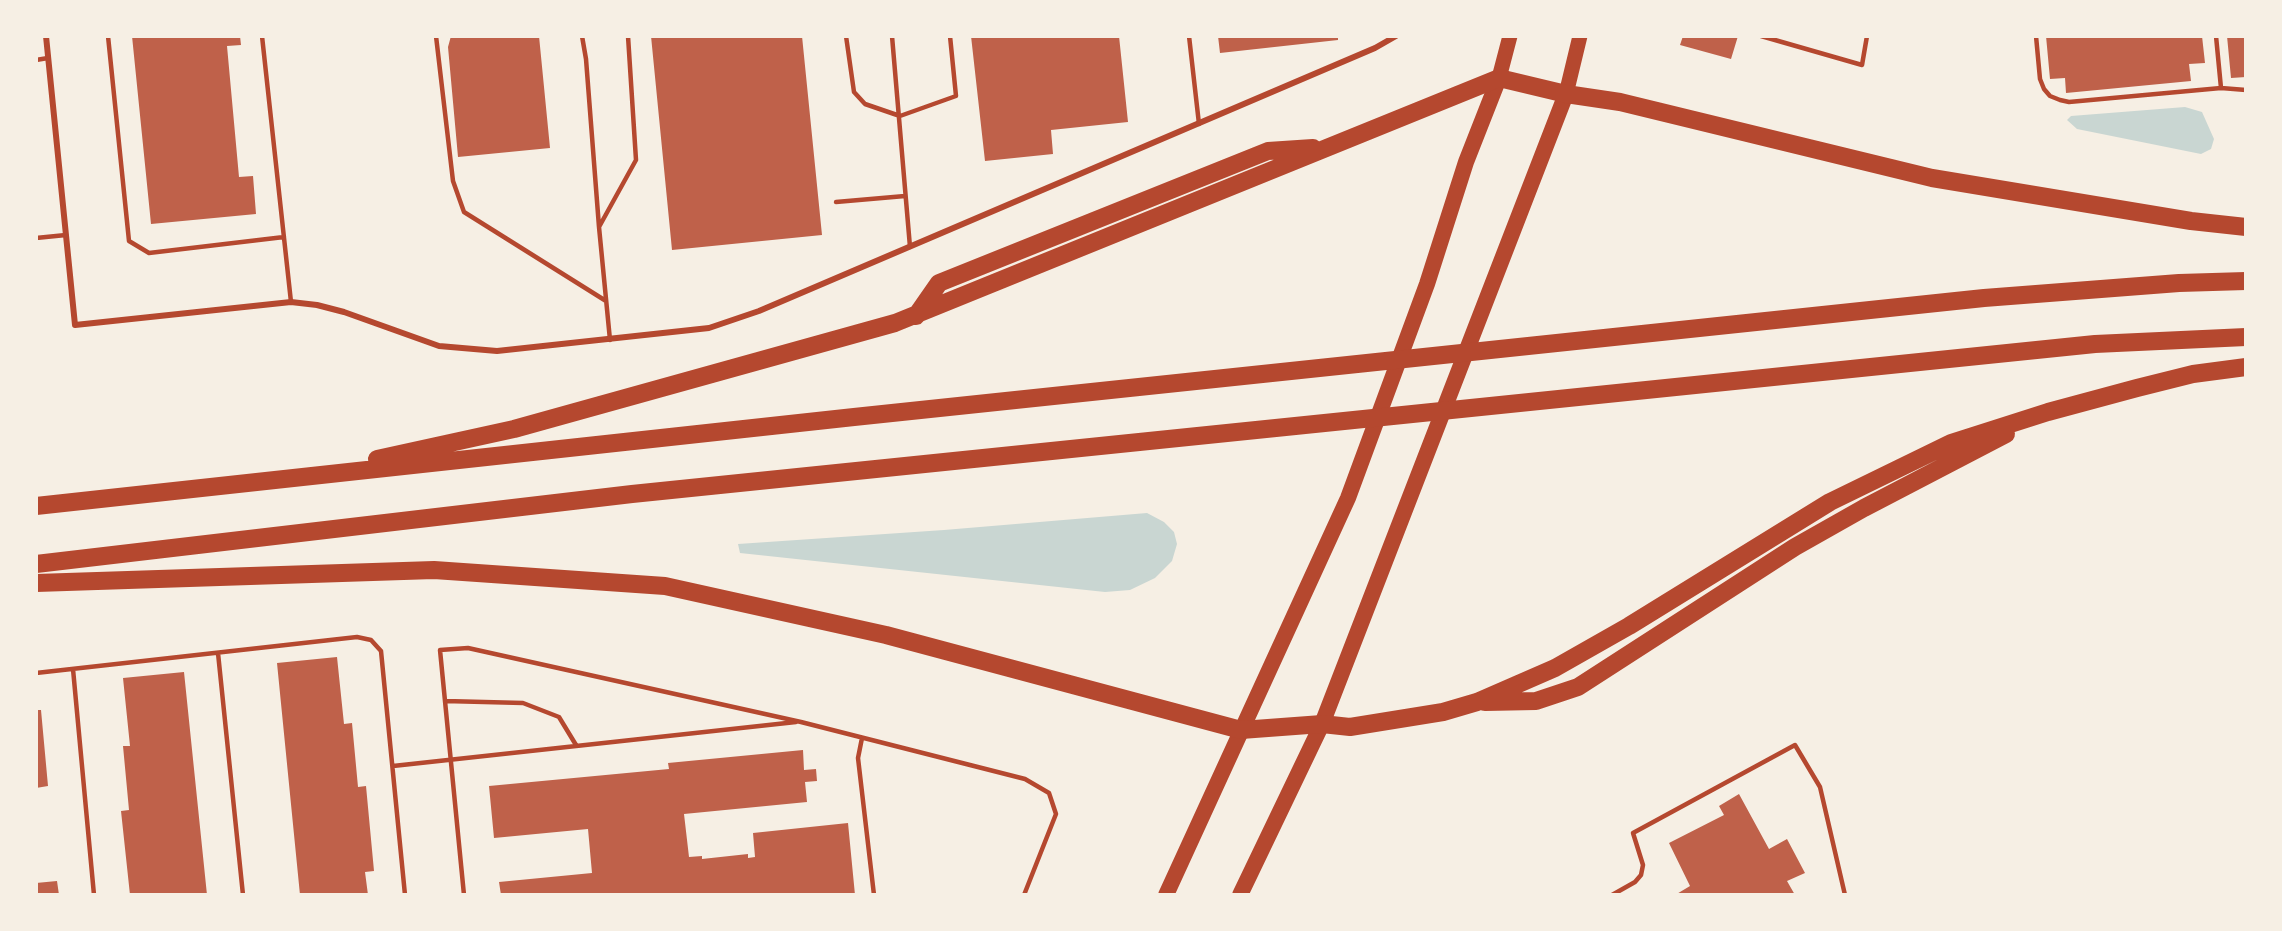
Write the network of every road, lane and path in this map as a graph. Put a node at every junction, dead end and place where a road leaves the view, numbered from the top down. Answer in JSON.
{"nodes":[{"id":1,"x":45,"y":36,"type":"edge"},
{"id":2,"x":108,"y":36,"type":"edge"},
{"id":3,"x":262,"y":36,"type":"edge"},
{"id":4,"x":436,"y":36,"type":"edge"},
{"id":5,"x":582,"y":36,"type":"edge"},
{"id":6,"x":628,"y":36,"type":"edge"},
{"id":7,"x":846,"y":36,"type":"edge"},
{"id":8,"x":892,"y":36,"type":"edge"},
{"id":9,"x":950,"y":36,"type":"edge"},
{"id":10,"x":1189,"y":36,"type":"edge"},
{"id":11,"x":1396,"y":36,"type":"edge"},
{"id":12,"x":1510,"y":36,"type":"edge"},
{"id":13,"x":1580,"y":36,"type":"edge"},
{"id":14,"x":1761,"y":36,"type":"edge"},
{"id":15,"x":1867,"y":36,"type":"edge"},
{"id":16,"x":2036,"y":36,"type":"edge"},
{"id":17,"x":2216,"y":36,"type":"edge"},
{"id":18,"x":48,"y":58,"type":"junction"},
{"id":19,"x":36,"y":60,"type":"edge"},
{"id":20,"x":1499,"y":78,"type":"junction"},
{"id":21,"x":2221,"y":88,"type":"junction"},
{"id":22,"x":2246,"y":90,"type":"edge"},
{"id":23,"x":1566,"y":94,"type":"junction"},
{"id":24,"x":900,"y":116,"type":"junction"},
{"id":25,"x":1199,"y":124,"type":"junction"},
{"id":26,"x":905,"y":196,"type":"junction"},
{"id":27,"x":836,"y":202,"type":"dead end"},
{"id":28,"x":599,"y":227,"type":"junction"},
{"id":29,"x":2246,"y":227,"type":"edge"},
{"id":30,"x":66,"y":235,"type":"junction"},
{"id":31,"x":284,"y":237,"type":"junction"},
{"id":32,"x":36,"y":238,"type":"edge"},
{"id":33,"x":910,"y":247,"type":"junction"},
{"id":34,"x":2246,"y":281,"type":"edge"},
{"id":35,"x":606,"y":301,"type":"junction"},
{"id":36,"x":291,"y":302,"type":"junction"},
{"id":37,"x":2246,"y":337,"type":"edge"},
{"id":38,"x":610,"y":340,"type":"junction"},
{"id":39,"x":2246,"y":367,"type":"edge"},
{"id":40,"x":2027,"y":419,"type":"junction"},
{"id":41,"x":282,"y":480,"type":"junction"},
{"id":42,"x":36,"y":506,"type":"edge"},
{"id":43,"x":36,"y":564,"type":"edge"},
{"id":44,"x":36,"y":583,"type":"edge"},
{"id":45,"x":218,"y":653,"type":"junction"},
{"id":46,"x":73,"y":669,"type":"junction"},
{"id":47,"x":36,"y":673,"type":"edge"},
{"id":48,"x":444,"y":702,"type":"junction"},
{"id":49,"x":1477,"y":702,"type":"junction"},
{"id":50,"x":801,"y":722,"type":"junction"},
{"id":51,"x":1322,"y":724,"type":"junction"},
{"id":52,"x":1241,"y":730,"type":"junction"},
{"id":53,"x":862,"y":738,"type":"junction"},
{"id":54,"x":576,"y":745,"type":"junction"},
{"id":55,"x":449,"y":759,"type":"junction"},
{"id":56,"x":393,"y":766,"type":"junction"},
{"id":57,"x":94,"y":895,"type":"edge"},
{"id":58,"x":243,"y":895,"type":"edge"},
{"id":59,"x":405,"y":895,"type":"edge"},
{"id":60,"x":464,"y":895,"type":"edge"},
{"id":61,"x":874,"y":895,"type":"edge"},
{"id":62,"x":1024,"y":895,"type":"edge"},
{"id":63,"x":1166,"y":895,"type":"edge"},
{"id":64,"x":1240,"y":895,"type":"edge"},
{"id":65,"x":1612,"y":895,"type":"edge"},
{"id":66,"x":1845,"y":895,"type":"edge"}],
"edges":[{"from":1,"to":18,"type":"street"},
{"from":2,"to":31,"type":"lane"},
{"from":3,"to":31,"type":"lane"},
{"from":4,"to":35,"type":"lane"},
{"from":5,"to":28,"type":"lane"},
{"from":6,"to":28,"type":"lane"},
{"from":7,"to":24,"type":"lane"},
{"from":8,"to":24,"type":"lane"},
{"from":9,"to":24,"type":"lane"},
{"from":10,"to":25,"type":"lane"},
{"from":11,"to":25,"type":"street"},
{"from":12,"to":20,"type":"main road"},
{"from":13,"to":23,"type":"main road"},
{"from":14,"to":15,"type":"lane"},
{"from":16,"to":21,"type":"lane"},
{"from":17,"to":21,"type":"lane"},
{"from":18,"to":19,"type":"lane"},
{"from":18,"to":30,"type":"street"},
{"from":20,"to":23,"type":"highway"},
{"from":20,"to":41,"type":"highway"},
{"from":20,"to":52,"type":"highway"},
{"from":21,"to":22,"type":"lane"},
{"from":23,"to":29,"type":"highway"},
{"from":23,"to":51,"type":"highway"},
{"from":24,"to":26,"type":"lane"},
{"from":25,"to":33,"type":"street"},
{"from":26,"to":27,"type":"lane"},
{"from":26,"to":33,"type":"lane"},
{"from":28,"to":35,"type":"lane"},
{"from":30,"to":32,"type":"lane"},
{"from":30,"to":36,"type":"street"},
{"from":31,"to":36,"type":"lane"},
{"from":33,"to":38,"type":"street"},
{"from":34,"to":41,"type":"highway"},
{"from":35,"to":38,"type":"lane"},
{"from":36,"to":38,"type":"street"},
{"from":37,"to":43,"type":"highway"},
{"from":39,"to":40,"type":"highway"},
{"from":40,"to":49,"type":"highway"},
{"from":40,"to":49,"type":"highway"},
{"from":41,"to":42,"type":"highway"},
{"from":44,"to":52,"type":"highway"},
{"from":45,"to":46,"type":"lane"},
{"from":45,"to":56,"type":"lane"},
{"from":45,"to":58,"type":"lane"},
{"from":46,"to":47,"type":"lane"},
{"from":46,"to":57,"type":"lane"},
{"from":48,"to":50,"type":"lane"},
{"from":48,"to":54,"type":"lane"},
{"from":48,"to":55,"type":"lane"},
{"from":49,"to":51,"type":"highway"},
{"from":50,"to":53,"type":"lane"},
{"from":50,"to":54,"type":"lane"},
{"from":51,"to":52,"type":"highway"},
{"from":51,"to":64,"type":"highway"},
{"from":52,"to":63,"type":"highway"},
{"from":53,"to":61,"type":"lane"},
{"from":53,"to":62,"type":"lane"},
{"from":54,"to":55,"type":"lane"},
{"from":55,"to":56,"type":"lane"},
{"from":55,"to":60,"type":"lane"},
{"from":56,"to":59,"type":"lane"},
{"from":65,"to":66,"type":"lane"}]}
